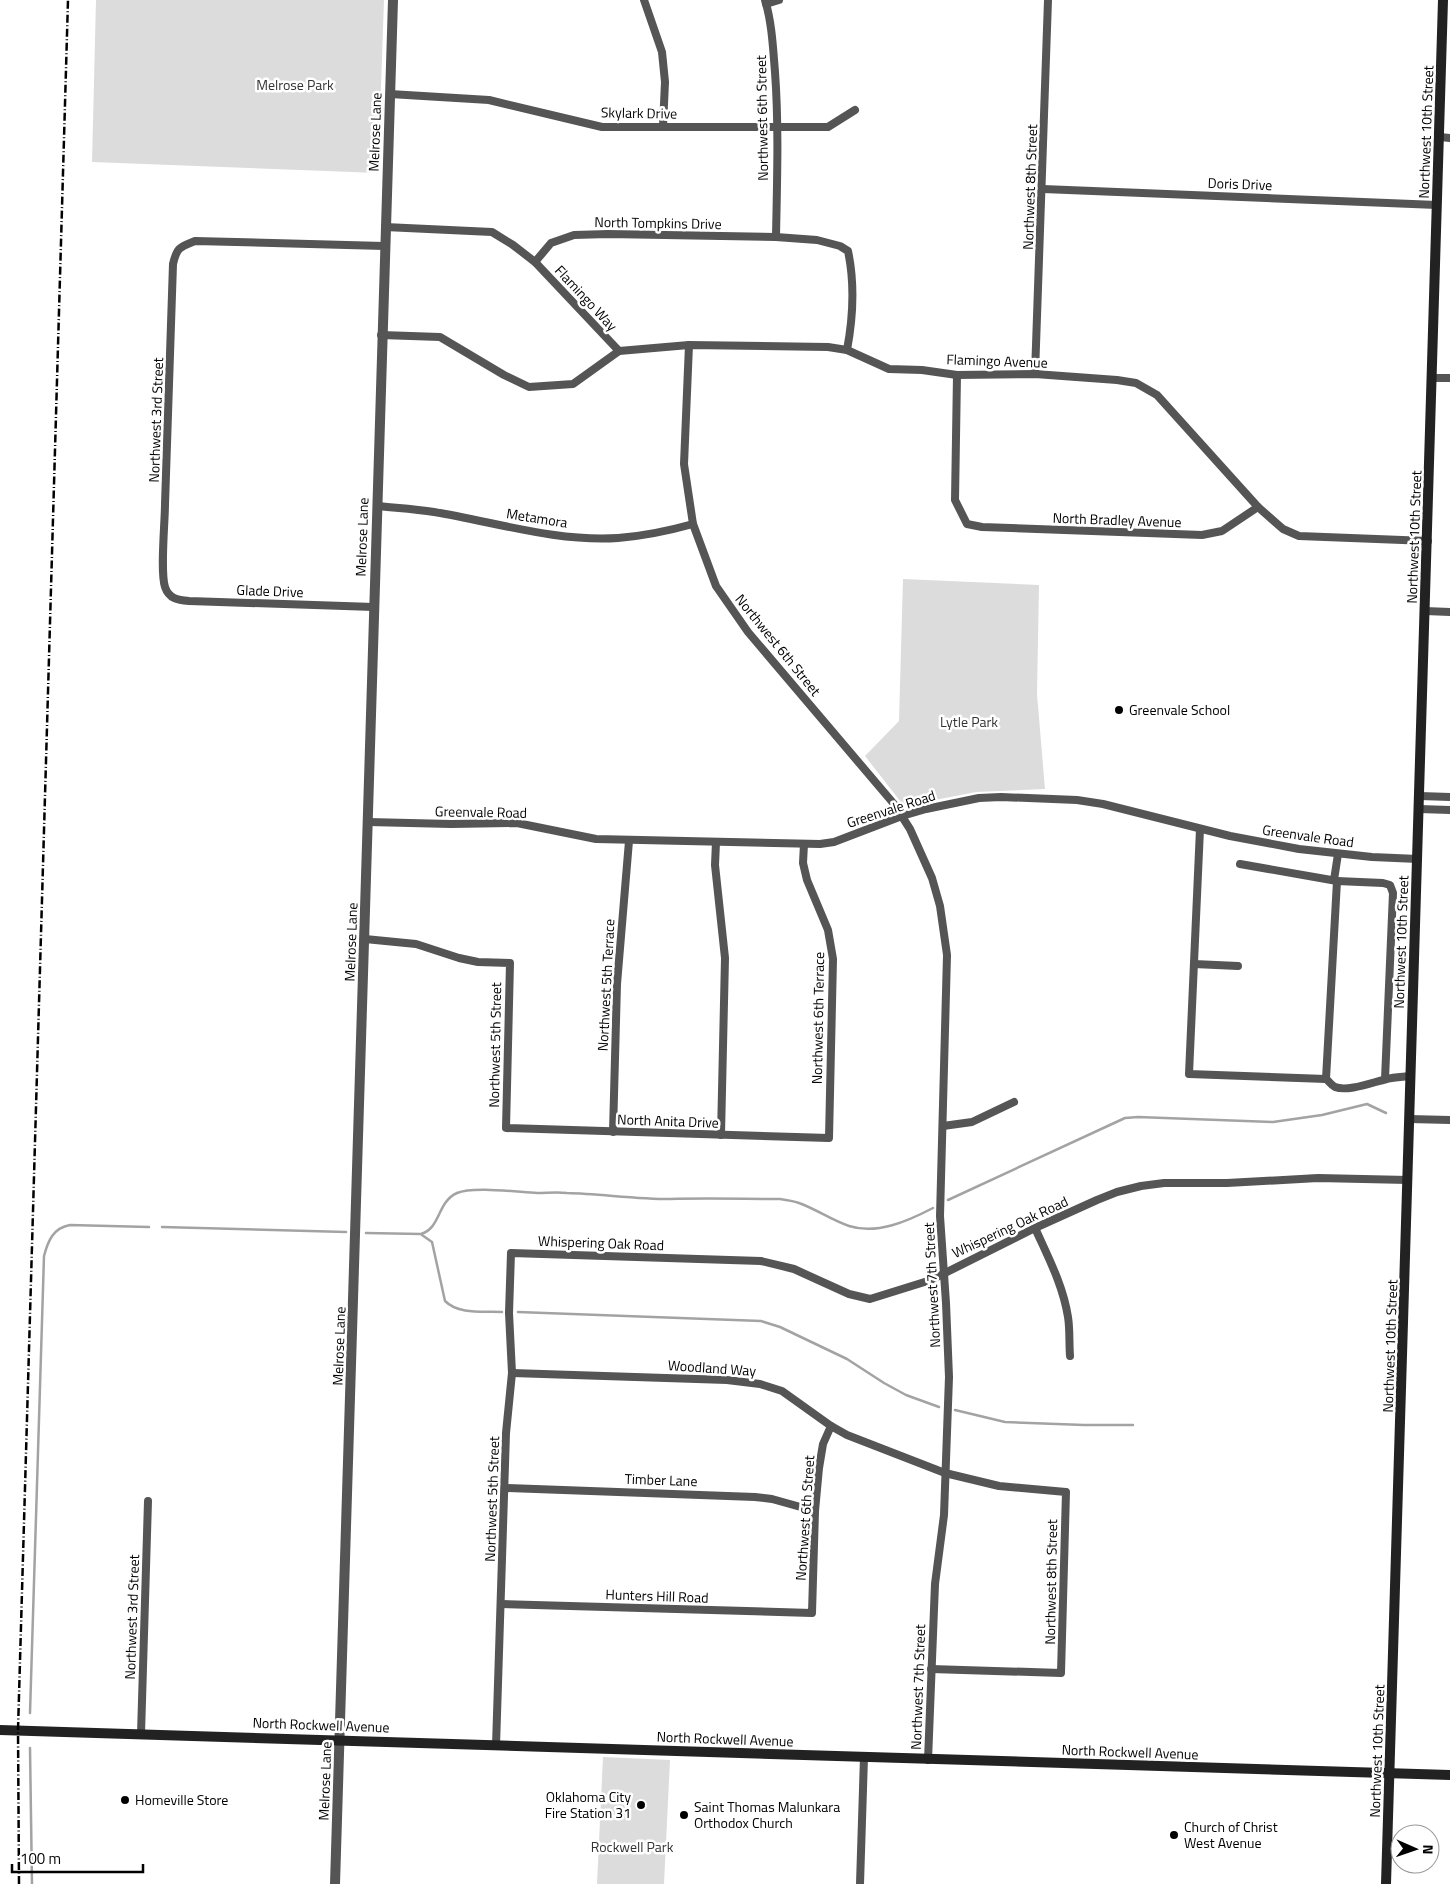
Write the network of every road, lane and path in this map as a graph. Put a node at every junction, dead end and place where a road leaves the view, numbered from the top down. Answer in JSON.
{"nodes":[{"id":1,"x":393,"y":0,"type":"edge"},
{"id":2,"x":644,"y":0,"type":"edge"},
{"id":3,"x":779,"y":0,"type":"edge"},
{"id":4,"x":1048,"y":0,"type":"edge"},
{"id":5,"x":1443,"y":0,"type":"edge"},
{"id":6,"x":765,"y":2,"type":"edge"},
{"id":7,"x":390,"y":94,"type":"junction"},
{"id":8,"x":854,"y":110,"type":"dead end"},
{"id":9,"x":664,"y":126,"type":"junction"},
{"id":10,"x":778,"y":127,"type":"junction"},
{"id":11,"x":1445,"y":137,"type":"edge"},
{"id":12,"x":1043,"y":189,"type":"junction"},
{"id":13,"x":1437,"y":205,"type":"junction"},
{"id":14,"x":385,"y":227,"type":"junction"},
{"id":15,"x":776,"y":237,"type":"junction"},
{"id":16,"x":384,"y":246,"type":"junction"},
{"id":17,"x":535,"y":262,"type":"junction"},
{"id":18,"x":381,"y":335,"type":"junction"},
{"id":19,"x":689,"y":345,"type":"junction"},
{"id":20,"x":847,"y":350,"type":"junction"},
{"id":21,"x":619,"y":351,"type":"junction"},
{"id":22,"x":1035,"y":374,"type":"junction"},
{"id":23,"x":957,"y":376,"type":"junction"},
{"id":24,"x":1432,"y":378,"type":"junction"},
{"id":25,"x":1450,"y":378,"type":"edge"},
{"id":26,"x":377,"y":506,"type":"junction"},
{"id":27,"x":1258,"y":507,"type":"junction"},
{"id":28,"x":693,"y":524,"type":"junction"},
{"id":29,"x":1428,"y":541,"type":"junction"},
{"id":30,"x":169,"y":594,"type":"joint"},
{"id":31,"x":374,"y":607,"type":"junction"},
{"id":32,"x":1425,"y":611,"type":"junction"},
{"id":33,"x":1450,"y":612,"type":"edge"},
{"id":34,"x":1420,"y":796,"type":"junction"},
{"id":35,"x":1450,"y":797,"type":"edge"},
{"id":36,"x":1419,"y":809,"type":"junction"},
{"id":37,"x":1450,"y":810,"type":"edge"},
{"id":38,"x":902,"y":816,"type":"junction"},
{"id":39,"x":368,"y":822,"type":"junction"},
{"id":40,"x":1200,"y":829,"type":"junction"},
{"id":41,"x":629,"y":840,"type":"junction"},
{"id":42,"x":716,"y":842,"type":"junction"},
{"id":43,"x":804,"y":844,"type":"junction"},
{"id":44,"x":1338,"y":854,"type":"junction"},
{"id":45,"x":1418,"y":859,"type":"junction"},
{"id":46,"x":1240,"y":864,"type":"dead end"},
{"id":47,"x":1336,"y":881,"type":"junction"},
{"id":48,"x":365,"y":939,"type":"junction"},
{"id":49,"x":1194,"y":964,"type":"junction"},
{"id":50,"x":1238,"y":966,"type":"dead end"},
{"id":51,"x":1411,"y":1076,"type":"junction"},
{"id":52,"x":1326,"y":1078,"type":"junction"},
{"id":53,"x":1384,"y":1079,"type":"junction"},
{"id":54,"x":1014,"y":1102,"type":"dead end"},
{"id":55,"x":1409,"y":1119,"type":"junction"},
{"id":56,"x":1450,"y":1120,"type":"edge"},
{"id":57,"x":943,"y":1126,"type":"junction"},
{"id":58,"x":506,"y":1128,"type":"joint"},
{"id":59,"x":612,"y":1132,"type":"junction"},
{"id":60,"x":721,"y":1135,"type":"junction"},
{"id":61,"x":829,"y":1138,"type":"joint"},
{"id":62,"x":1408,"y":1180,"type":"junction"},
{"id":63,"x":1035,"y":1228,"type":"junction"},
{"id":64,"x":511,"y":1253,"type":"joint"},
{"id":65,"x":943,"y":1273,"type":"junction"},
{"id":66,"x":1070,"y":1356,"type":"dead end"},
{"id":67,"x":512,"y":1373,"type":"junction"},
{"id":68,"x":831,"y":1426,"type":"junction"},
{"id":69,"x":945,"y":1472,"type":"junction"},
{"id":70,"x":505,"y":1488,"type":"junction"},
{"id":71,"x":1066,"y":1492,"type":"joint"},
{"id":72,"x":148,"y":1500,"type":"dead end"},
{"id":73,"x":815,"y":1511,"type":"junction"},
{"id":74,"x":501,"y":1604,"type":"junction"},
{"id":75,"x":812,"y":1613,"type":"joint"},
{"id":76,"x":931,"y":1669,"type":"junction"},
{"id":77,"x":0,"y":1730,"type":"edge"},
{"id":78,"x":141,"y":1734,"type":"junction"},
{"id":79,"x":340,"y":1740,"type":"junction"},
{"id":80,"x":496,"y":1746,"type":"junction"},
{"id":81,"x":864,"y":1757,"type":"junction"},
{"id":82,"x":928,"y":1760,"type":"junction"},
{"id":83,"x":1390,"y":1774,"type":"junction"},
{"id":84,"x":1450,"y":1775,"type":"edge"},
{"id":85,"x":335,"y":1884,"type":"edge"},
{"id":86,"x":860,"y":1884,"type":"edge"},
{"id":87,"x":1386,"y":1884,"type":"edge"}],
"edges":[{"from":1,"to":7,"type":"street","name":"Melrose Lane"},
{"from":2,"to":9,"type":"street"},
{"from":3,"to":6,"type":"street"},
{"from":4,"to":12,"type":"street","name":"Northwest 8th Street"},
{"from":5,"to":11,"type":"main road","name":"Northwest 10th Street"},
{"from":6,"to":10,"type":"street","name":"Northwest 6th Street"},
{"from":7,"to":9,"type":"street","name":"Skylark Drive"},
{"from":7,"to":14,"type":"street","name":"Melrose Lane"},
{"from":8,"to":10,"type":"street","name":"Skylark Drive"},
{"from":9,"to":10,"type":"street","name":"Skylark Drive"},
{"from":10,"to":15,"type":"street","name":"Northwest 6th Street"},
{"from":11,"to":13,"type":"main road","name":"Northwest 10th Street"},
{"from":12,"to":13,"type":"street","name":"Doris Drive"},
{"from":12,"to":22,"type":"street","name":"Northwest 8th Street"},
{"from":13,"to":24,"type":"main road","name":"Northwest 10th Street"},
{"from":14,"to":16,"type":"street","name":"Melrose Lane"},
{"from":14,"to":17,"type":"street"},
{"from":15,"to":17,"type":"street","name":"North Tompkins Drive"},
{"from":15,"to":20,"type":"street","name":"North Tompkins Drive"},
{"from":16,"to":18,"type":"street","name":"Melrose Lane"},
{"from":16,"to":30,"type":"street","name":"Northwest 3rd Street"},
{"from":17,"to":21,"type":"street","name":"Flamingo Way"},
{"from":18,"to":21,"type":"street"},
{"from":18,"to":26,"type":"street","name":"Melrose Lane"},
{"from":19,"to":20,"type":"street","name":"Flamingo Avenue"},
{"from":19,"to":21,"type":"street","name":"Flamingo Avenue"},
{"from":19,"to":28,"type":"street","name":"Northwest 6th Street"},
{"from":20,"to":23,"type":"street","name":"Flamingo Avenue"},
{"from":22,"to":23,"type":"street","name":"Flamingo Avenue"},
{"from":22,"to":27,"type":"street","name":"Flamingo Avenue"},
{"from":23,"to":27,"type":"street","name":"North Bradley Avenue"},
{"from":24,"to":25,"type":"street"},
{"from":24,"to":29,"type":"main road","name":"Northwest 10th Street"},
{"from":26,"to":28,"type":"street","name":"Metamora"},
{"from":26,"to":31,"type":"street","name":"Melrose Lane"},
{"from":27,"to":29,"type":"street","name":"Flamingo Avenue"},
{"from":28,"to":38,"type":"street","name":"Northwest 6th Street"},
{"from":29,"to":32,"type":"main road","name":"Northwest 10th Street"},
{"from":30,"to":31,"type":"street","name":"Glade Drive"},
{"from":31,"to":39,"type":"street","name":"Melrose Lane"},
{"from":32,"to":33,"type":"street"},
{"from":32,"to":34,"type":"main road","name":"Northwest 10th Street"},
{"from":34,"to":35,"type":"street"},
{"from":34,"to":36,"type":"main road","name":"Northwest 10th Street"},
{"from":36,"to":37,"type":"street"},
{"from":36,"to":45,"type":"main road","name":"Northwest 10th Street"},
{"from":38,"to":40,"type":"street","name":"Greenvale Road"},
{"from":38,"to":43,"type":"street","name":"Greenvale Road"},
{"from":38,"to":57,"type":"street","name":"Northwest 7th Street"},
{"from":39,"to":41,"type":"street","name":"Greenvale Road"},
{"from":39,"to":48,"type":"street","name":"Melrose Lane"},
{"from":40,"to":44,"type":"street","name":"Greenvale Road"},
{"from":40,"to":49,"type":"street"},
{"from":41,"to":42,"type":"street","name":"Greenvale Road"},
{"from":41,"to":59,"type":"street","name":"Northwest 5th Terrace"},
{"from":42,"to":43,"type":"street","name":"Greenvale Road"},
{"from":42,"to":60,"type":"street"},
{"from":43,"to":61,"type":"street","name":"Northwest 6th Terrace"},
{"from":44,"to":45,"type":"street","name":"Greenvale Road"},
{"from":44,"to":47,"type":"street"},
{"from":45,"to":51,"type":"main road","name":"Northwest 10th Street"},
{"from":46,"to":47,"type":"street"},
{"from":47,"to":52,"type":"street"},
{"from":47,"to":53,"type":"street"},
{"from":48,"to":58,"type":"street","name":"Northwest 5th Street"},
{"from":48,"to":79,"type":"street","name":"Melrose Lane"},
{"from":49,"to":50,"type":"street"},
{"from":49,"to":52,"type":"street"},
{"from":51,"to":53,"type":"street"},
{"from":51,"to":55,"type":"main road","name":"Northwest 10th Street"},
{"from":52,"to":53,"type":"street"},
{"from":54,"to":57,"type":"street"},
{"from":55,"to":56,"type":"street"},
{"from":55,"to":62,"type":"main road","name":"Northwest 10th Street"},
{"from":57,"to":65,"type":"street","name":"Northwest 7th Street"},
{"from":58,"to":59,"type":"street","name":"North Anita Drive"},
{"from":59,"to":60,"type":"street","name":"North Anita Drive"},
{"from":60,"to":61,"type":"street","name":"North Anita Drive"},
{"from":62,"to":63,"type":"street","name":"Whispering Oak Road"},
{"from":62,"to":83,"type":"main road","name":"Northwest 10th Street"},
{"from":63,"to":65,"type":"street","name":"Whispering Oak Road"},
{"from":63,"to":66,"type":"street"},
{"from":64,"to":65,"type":"street","name":"Whispering Oak Road"},
{"from":64,"to":67,"type":"street","name":"Northwest 5th Street"},
{"from":65,"to":69,"type":"street","name":"Northwest 7th Street"},
{"from":67,"to":68,"type":"street","name":"Woodland Way"},
{"from":67,"to":70,"type":"street","name":"Northwest 5th Street"},
{"from":68,"to":69,"type":"street","name":"Woodland Way"},
{"from":68,"to":73,"type":"street","name":"Northwest 6th Street"},
{"from":69,"to":71,"type":"street","name":"Woodland Way"},
{"from":69,"to":76,"type":"street","name":"Northwest 7th Street"},
{"from":70,"to":73,"type":"street","name":"Timber Lane"},
{"from":70,"to":74,"type":"street","name":"Northwest 5th Street"},
{"from":71,"to":76,"type":"street","name":"Northwest 8th Street"},
{"from":72,"to":78,"type":"street","name":"Northwest 3rd Street"},
{"from":73,"to":75,"type":"street","name":"Northwest 6th Street"},
{"from":74,"to":75,"type":"street","name":"Hunters Hill Road"},
{"from":74,"to":80,"type":"street","name":"Northwest 5th Street"},
{"from":76,"to":82,"type":"street","name":"Northwest 7th Street"},
{"from":77,"to":78,"type":"main road","name":"North Rockwell Avenue"},
{"from":78,"to":79,"type":"main road","name":"North Rockwell Avenue"},
{"from":79,"to":80,"type":"main road","name":"North Rockwell Avenue"},
{"from":79,"to":85,"type":"street","name":"Melrose Lane"},
{"from":80,"to":81,"type":"main road","name":"North Rockwell Avenue"},
{"from":81,"to":82,"type":"main road","name":"North Rockwell Avenue"},
{"from":81,"to":86,"type":"street"},
{"from":82,"to":83,"type":"main road","name":"North Rockwell Avenue"},
{"from":83,"to":84,"type":"main road","name":"North Rockwell Avenue"},
{"from":83,"to":87,"type":"main road","name":"Northwest 10th Street"}]}
